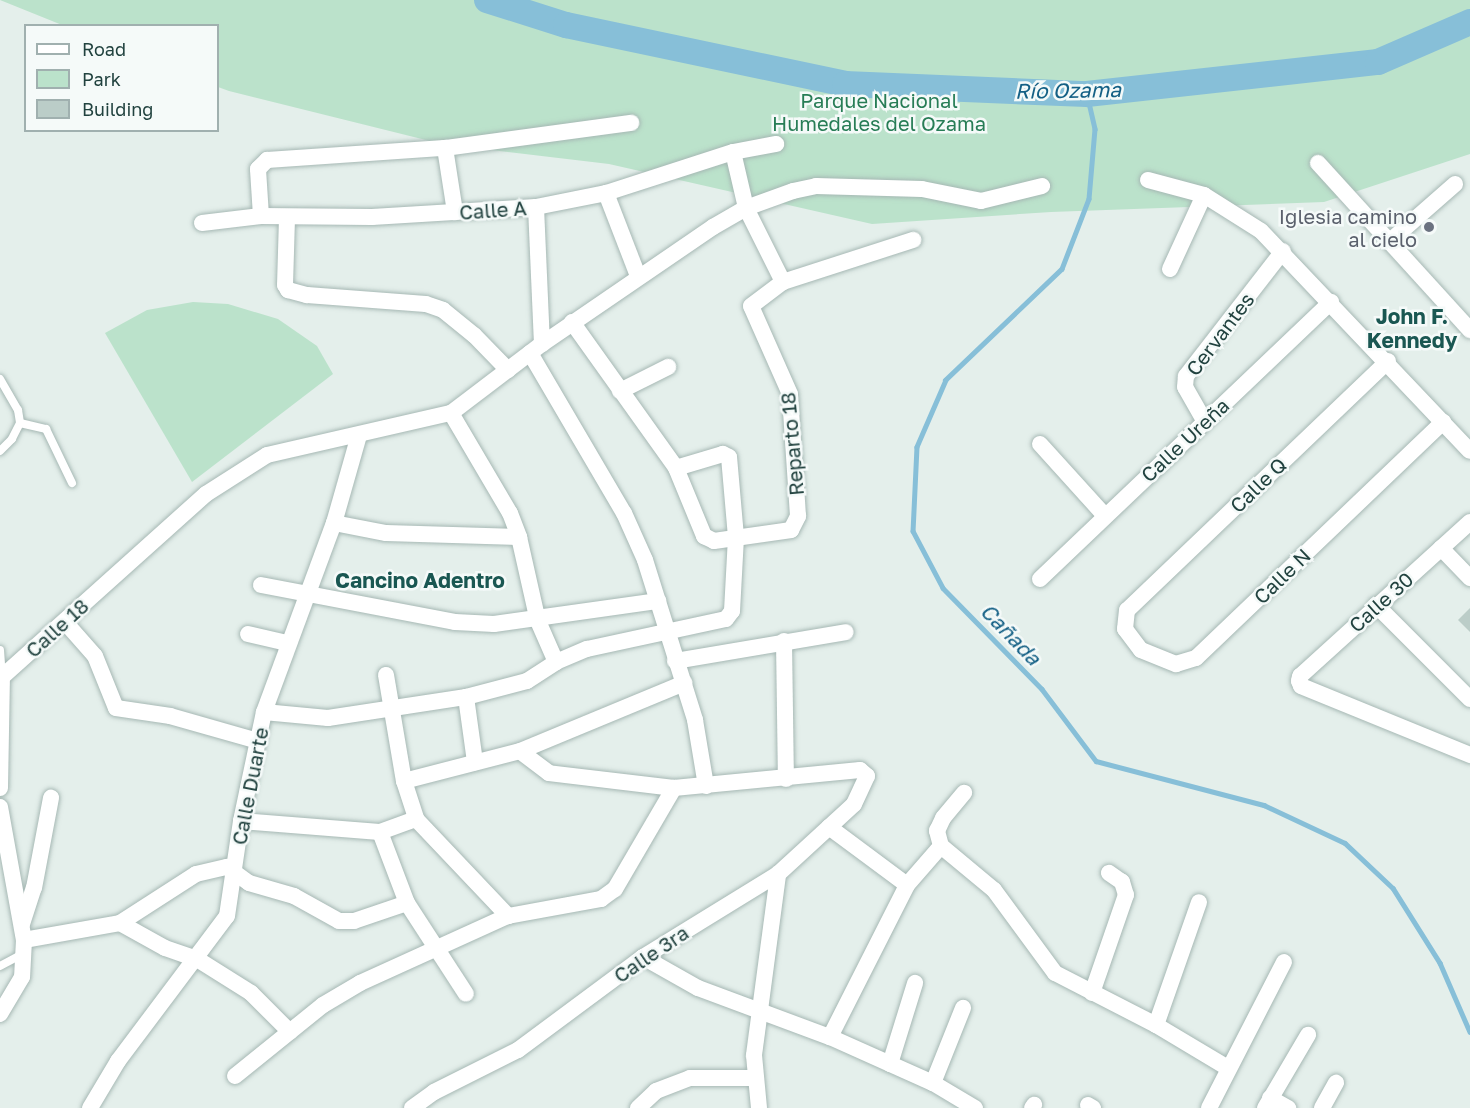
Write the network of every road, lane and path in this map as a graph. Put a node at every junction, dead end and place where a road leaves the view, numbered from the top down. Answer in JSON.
{"nodes":[{"id":1,"x":631,"y":123,"type":"dead end"},
{"id":2,"x":776,"y":144,"type":"dead end"},
{"id":3,"x":445,"y":148,"type":"junction"},
{"id":4,"x":733,"y":152,"type":"junction"},
{"id":5,"x":1318,"y":163,"type":"dead end"},
{"id":6,"x":1148,"y":180,"type":"dead end"},
{"id":7,"x":1455,"y":184,"type":"dead end"},
{"id":8,"x":1042,"y":186,"type":"dead end"},
{"id":9,"x":606,"y":193,"type":"junction"},
{"id":10,"x":1204,"y":195,"type":"junction"},
{"id":11,"x":537,"y":207,"type":"junction"},
{"id":12,"x":746,"y":208,"type":"junction"},
{"id":13,"x":455,"y":212,"type":"junction"},
{"id":14,"x":261,"y":216,"type":"junction"},
{"id":15,"x":287,"y":218,"type":"junction"},
{"id":16,"x":202,"y":223,"type":"dead end"},
{"id":17,"x":913,"y":240,"type":"dead end"},
{"id":18,"x":1389,"y":242,"type":"junction"},
{"id":19,"x":1283,"y":251,"type":"junction"},
{"id":20,"x":1170,"y":269,"type":"dead end"},
{"id":21,"x":638,"y":276,"type":"junction"},
{"id":22,"x":783,"y":282,"type":"junction"},
{"id":23,"x":1331,"y":302,"type":"junction"},
{"id":24,"x":572,"y":322,"type":"junction"},
{"id":25,"x":1470,"y":330,"type":"edge"},
{"id":26,"x":536,"y":348,"type":"junction"},
{"id":27,"x":1388,"y":361,"type":"junction"},
{"id":28,"x":668,"y":367,"type":"dead end"},
{"id":29,"x":508,"y":370,"type":"junction"},
{"id":30,"x":0,"y":379,"type":"edge"},
{"id":31,"x":621,"y":391,"type":"junction"},
{"id":32,"x":451,"y":413,"type":"junction"},
{"id":33,"x":1205,"y":422,"type":"junction"},
{"id":34,"x":1443,"y":422,"type":"junction"},
{"id":35,"x":20,"y":423,"type":"junction"},
{"id":36,"x":359,"y":435,"type":"junction"},
{"id":37,"x":1040,"y":444,"type":"dead end"},
{"id":38,"x":0,"y":451,"type":"edge"},
{"id":39,"x":1470,"y":451,"type":"edge"},
{"id":40,"x":676,"y":468,"type":"junction"},
{"id":41,"x":72,"y":483,"type":"dead end"},
{"id":42,"x":1105,"y":516,"type":"junction"},
{"id":43,"x":1470,"y":522,"type":"edge"},
{"id":44,"x":334,"y":523,"type":"junction"},
{"id":45,"x":519,"y":537,"type":"junction"},
{"id":46,"x":736,"y":537,"type":"junction"},
{"id":47,"x":1441,"y":548,"type":"junction"},
{"id":48,"x":1470,"y":578,"type":"edge"},
{"id":49,"x":1040,"y":579,"type":"dead end"},
{"id":50,"x":261,"y":585,"type":"dead end"},
{"id":51,"x":307,"y":592,"type":"junction"},
{"id":52,"x":658,"y":601,"type":"junction"},
{"id":53,"x":1376,"y":605,"type":"junction"},
{"id":54,"x":1127,"y":609,"type":"joint"},
{"id":55,"x":538,"y":621,"type":"junction"},
{"id":56,"x":65,"y":622,"type":"junction"},
{"id":57,"x":666,"y":630,"type":"junction"},
{"id":58,"x":846,"y":632,"type":"dead end"},
{"id":59,"x":248,"y":634,"type":"dead end"},
{"id":60,"x":784,"y":641,"type":"junction"},
{"id":61,"x":287,"y":643,"type":"junction"},
{"id":62,"x":0,"y":650,"type":"edge"},
{"id":63,"x":675,"y":661,"type":"junction"},
{"id":64,"x":556,"y":662,"type":"junction"},
{"id":65,"x":386,"y":675,"type":"dead end"},
{"id":66,"x":2,"y":676,"type":"junction"},
{"id":67,"x":684,"y":683,"type":"junction"},
{"id":68,"x":466,"y":697,"type":"junction"},
{"id":69,"x":1470,"y":699,"type":"edge"},
{"id":70,"x":392,"y":710,"type":"junction"},
{"id":71,"x":264,"y":712,"type":"junction"},
{"id":72,"x":258,"y":741,"type":"junction"},
{"id":73,"x":520,"y":751,"type":"junction"},
{"id":74,"x":1470,"y":755,"type":"edge"},
{"id":75,"x":475,"y":762,"type":"junction"},
{"id":76,"x":786,"y":779,"type":"junction"},
{"id":77,"x":404,"y":781,"type":"junction"},
{"id":78,"x":706,"y":786,"type":"junction"},
{"id":79,"x":0,"y":788,"type":"edge"},
{"id":80,"x":674,"y":788,"type":"junction"},
{"id":81,"x":964,"y":793,"type":"dead end"},
{"id":82,"x":51,"y":798,"type":"dead end"},
{"id":83,"x":0,"y":807,"type":"edge"},
{"id":84,"x":416,"y":819,"type":"junction"},
{"id":85,"x":241,"y":821,"type":"junction"},
{"id":86,"x":829,"y":827,"type":"junction"},
{"id":87,"x":380,"y":832,"type":"junction"},
{"id":88,"x":941,"y":846,"type":"junction"},
{"id":89,"x":778,"y":873,"type":"junction"},
{"id":90,"x":1109,"y":873,"type":"dead end"},
{"id":91,"x":236,"y":874,"type":"junction"},
{"id":92,"x":907,"y":885,"type":"junction"},
{"id":93,"x":1199,"y":902,"type":"dead end"},
{"id":94,"x":407,"y":903,"type":"junction"},
{"id":95,"x":508,"y":916,"type":"junction"},
{"id":96,"x":120,"y":922,"type":"junction"},
{"id":97,"x":23,"y":940,"type":"junction"},
{"id":98,"x":438,"y":945,"type":"junction"},
{"id":99,"x":643,"y":957,"type":"junction"},
{"id":100,"x":197,"y":959,"type":"junction"},
{"id":101,"x":1284,"y":962,"type":"dead end"},
{"id":102,"x":0,"y":966,"type":"edge"},
{"id":103,"x":915,"y":983,"type":"dead end"},
{"id":104,"x":1092,"y":993,"type":"junction"},
{"id":105,"x":466,"y":994,"type":"dead end"},
{"id":106,"x":963,"y":1008,"type":"dead end"},
{"id":107,"x":762,"y":1011,"type":"junction"},
{"id":108,"x":0,"y":1014,"type":"edge"},
{"id":109,"x":1156,"y":1025,"type":"junction"},
{"id":110,"x":290,"y":1032,"type":"junction"},
{"id":111,"x":1308,"y":1035,"type":"dead end"},
{"id":112,"x":830,"y":1037,"type":"junction"},
{"id":113,"x":890,"y":1064,"type":"junction"},
{"id":114,"x":1227,"y":1068,"type":"junction"},
{"id":115,"x":235,"y":1076,"type":"dead end"},
{"id":116,"x":755,"y":1078,"type":"junction"},
{"id":117,"x":933,"y":1083,"type":"junction"},
{"id":118,"x":1336,"y":1083,"type":"dead end"},
{"id":119,"x":1267,"y":1103,"type":"edge"},
{"id":120,"x":90,"y":1108,"type":"edge"},
{"id":121,"x":412,"y":1108,"type":"edge"},
{"id":122,"x":638,"y":1108,"type":"edge"},
{"id":123,"x":759,"y":1108,"type":"edge"},
{"id":124,"x":975,"y":1108,"type":"edge"},
{"id":125,"x":1209,"y":1108,"type":"edge"},
{"id":126,"x":1288,"y":1108,"type":"edge"},
{"id":127,"x":1322,"y":1108,"type":"edge"}],
"edges":[{"from":1,"to":3,"type":"street"},
{"from":2,"to":4,"type":"street","name":"Calle A"},
{"from":3,"to":13,"type":"street"},
{"from":3,"to":14,"type":"street"},
{"from":4,"to":9,"type":"street","name":"Calle A"},
{"from":4,"to":12,"type":"street"},
{"from":5,"to":18,"type":"street"},
{"from":6,"to":10,"type":"street"},
{"from":7,"to":18,"type":"street"},
{"from":8,"to":12,"type":"street"},
{"from":9,"to":11,"type":"street","name":"Calle A"},
{"from":9,"to":21,"type":"street"},
{"from":10,"to":19,"type":"street"},
{"from":10,"to":20,"type":"street"},
{"from":11,"to":13,"type":"street","name":"Calle A"},
{"from":11,"to":26,"type":"street"},
{"from":12,"to":21,"type":"street"},
{"from":12,"to":22,"type":"street"},
{"from":13,"to":15,"type":"street","name":"Calle A"},
{"from":14,"to":15,"type":"street","name":"Calle A"},
{"from":14,"to":16,"type":"street","name":"Calle A"},
{"from":15,"to":29,"type":"street"},
{"from":17,"to":22,"type":"street","name":"Reparto 18"},
{"from":18,"to":25,"type":"street"},
{"from":19,"to":23,"type":"street"},
{"from":19,"to":33,"type":"street","name":"Cervantes"},
{"from":21,"to":24,"type":"street"},
{"from":22,"to":46,"type":"street","name":"Reparto 18"},
{"from":23,"to":27,"type":"street"},
{"from":23,"to":33,"type":"street","name":"Calle Ureña"},
{"from":24,"to":26,"type":"street"},
{"from":24,"to":31,"type":"street"},
{"from":26,"to":29,"type":"street"},
{"from":26,"to":52,"type":"street"},
{"from":27,"to":34,"type":"street"},
{"from":27,"to":54,"type":"street","name":"Calle Q"},
{"from":28,"to":31,"type":"street"},
{"from":29,"to":32,"type":"street"},
{"from":30,"to":35,"type":"lane"},
{"from":31,"to":40,"type":"street"},
{"from":32,"to":36,"type":"street","name":"Calle 18"},
{"from":32,"to":45,"type":"street"},
{"from":33,"to":42,"type":"street","name":"Calle Ureña"},
{"from":34,"to":39,"type":"street"},
{"from":34,"to":54,"type":"street","name":"Calle N"},
{"from":35,"to":38,"type":"lane"},
{"from":35,"to":41,"type":"lane"},
{"from":36,"to":44,"type":"street","name":"Calle Duarte"},
{"from":36,"to":56,"type":"street","name":"Calle 18"},
{"from":37,"to":42,"type":"street"},
{"from":40,"to":46,"type":"street"},
{"from":40,"to":46,"type":"street"},
{"from":42,"to":49,"type":"street","name":"Calle Ureña"},
{"from":43,"to":47,"type":"street","name":"Calle 30"},
{"from":44,"to":45,"type":"street"},
{"from":44,"to":51,"type":"street","name":"Calle Duarte"},
{"from":45,"to":55,"type":"street"},
{"from":46,"to":57,"type":"street"},
{"from":47,"to":48,"type":"street"},
{"from":47,"to":53,"type":"street","name":"Calle 30"},
{"from":50,"to":51,"type":"street"},
{"from":51,"to":55,"type":"street"},
{"from":51,"to":61,"type":"street","name":"Calle Duarte"},
{"from":52,"to":55,"type":"street"},
{"from":52,"to":57,"type":"street"},
{"from":53,"to":69,"type":"street"},
{"from":53,"to":74,"type":"street","name":"Calle 30"},
{"from":55,"to":64,"type":"street"},
{"from":56,"to":66,"type":"street","name":"Calle 18"},
{"from":56,"to":72,"type":"street"},
{"from":57,"to":63,"type":"street"},
{"from":57,"to":64,"type":"street"},
{"from":58,"to":60,"type":"street"},
{"from":59,"to":61,"type":"street"},
{"from":60,"to":63,"type":"street"},
{"from":60,"to":76,"type":"street"},
{"from":61,"to":71,"type":"street","name":"Calle Duarte"},
{"from":62,"to":66,"type":"lane"},
{"from":63,"to":67,"type":"street"},
{"from":64,"to":68,"type":"street"},
{"from":65,"to":70,"type":"street"},
{"from":66,"to":79,"type":"street"},
{"from":67,"to":73,"type":"street"},
{"from":67,"to":78,"type":"street"},
{"from":68,"to":70,"type":"street"},
{"from":68,"to":75,"type":"street"},
{"from":70,"to":71,"type":"street"},
{"from":70,"to":77,"type":"street"},
{"from":71,"to":72,"type":"street","name":"Calle Duarte"},
{"from":72,"to":85,"type":"street","name":"Calle Duarte"},
{"from":73,"to":75,"type":"street"},
{"from":73,"to":80,"type":"street"},
{"from":75,"to":77,"type":"street"},
{"from":76,"to":78,"type":"street"},
{"from":76,"to":86,"type":"street","name":"Calle 3ra"},
{"from":77,"to":84,"type":"street"},
{"from":78,"to":80,"type":"street"},
{"from":80,"to":95,"type":"street"},
{"from":81,"to":88,"type":"street"},
{"from":82,"to":97,"type":"street"},
{"from":83,"to":97,"type":"street"},
{"from":84,"to":87,"type":"street"},
{"from":84,"to":95,"type":"street"},
{"from":85,"to":87,"type":"street"},
{"from":85,"to":91,"type":"street","name":"Calle Duarte"},
{"from":86,"to":89,"type":"street","name":"Calle 3ra"},
{"from":86,"to":92,"type":"street"},
{"from":87,"to":94,"type":"street"},
{"from":88,"to":92,"type":"street"},
{"from":88,"to":104,"type":"street"},
{"from":89,"to":99,"type":"street","name":"Calle 3ra"},
{"from":89,"to":107,"type":"street"},
{"from":90,"to":104,"type":"street"},
{"from":91,"to":94,"type":"street"},
{"from":91,"to":96,"type":"street"},
{"from":91,"to":100,"type":"street","name":"Calle Duarte"},
{"from":92,"to":112,"type":"street"},
{"from":93,"to":109,"type":"street"},
{"from":94,"to":98,"type":"street"},
{"from":95,"to":98,"type":"street"},
{"from":96,"to":97,"type":"street"},
{"from":96,"to":100,"type":"street"},
{"from":97,"to":102,"type":"lane"},
{"from":97,"to":108,"type":"street"},
{"from":98,"to":105,"type":"street"},
{"from":98,"to":110,"type":"street"},
{"from":99,"to":107,"type":"street"},
{"from":99,"to":121,"type":"street","name":"Calle 3ra"},
{"from":100,"to":110,"type":"street"},
{"from":100,"to":120,"type":"street","name":"Calle Duarte"},
{"from":101,"to":114,"type":"street"},
{"from":103,"to":113,"type":"street"},
{"from":104,"to":109,"type":"street"},
{"from":106,"to":117,"type":"street"},
{"from":107,"to":112,"type":"street"},
{"from":107,"to":116,"type":"street"},
{"from":109,"to":114,"type":"street"},
{"from":110,"to":115,"type":"street"},
{"from":111,"to":119,"type":"street"},
{"from":112,"to":113,"type":"street"},
{"from":113,"to":117,"type":"street"},
{"from":114,"to":125,"type":"street"},
{"from":116,"to":122,"type":"street"},
{"from":116,"to":123,"type":"street"},
{"from":117,"to":124,"type":"street"},
{"from":118,"to":127,"type":"street"},
{"from":119,"to":126,"type":"street"}]}
